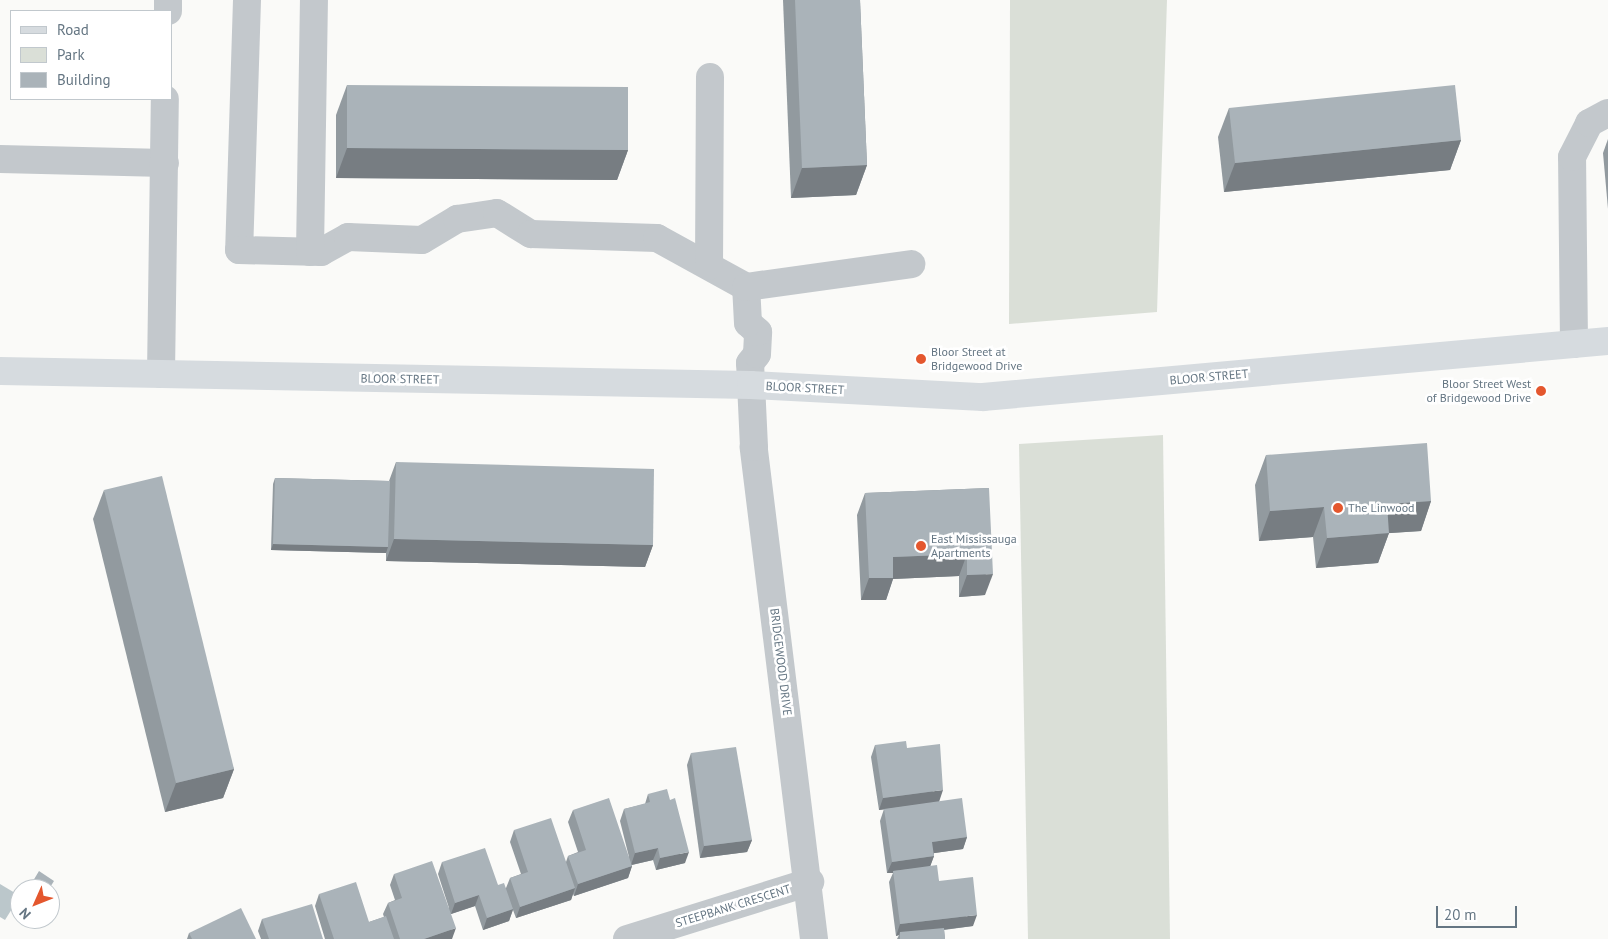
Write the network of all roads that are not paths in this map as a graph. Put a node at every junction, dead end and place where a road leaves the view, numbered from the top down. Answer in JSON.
{"nodes":[{"id":1,"x":247,"y":0,"type":"edge"},
{"id":2,"x":314,"y":0,"type":"edge"},
{"id":3,"x":710,"y":77,"type":"dead end"},
{"id":4,"x":165,"y":100,"type":"edge"},
{"id":5,"x":1608,"y":113,"type":"edge"},
{"id":6,"x":0,"y":159,"type":"edge"},
{"id":7,"x":164,"y":163,"type":"junction"},
{"id":8,"x":310,"y":252,"type":"junction"},
{"id":9,"x":911,"y":264,"type":"dead end"},
{"id":10,"x":709,"y":266,"type":"junction"},
{"id":11,"x":746,"y":287,"type":"junction"},
{"id":12,"x":1608,"y":341,"type":"edge"},
{"id":13,"x":1574,"y":344,"type":"junction"},
{"id":14,"x":0,"y":371,"type":"edge"},
{"id":15,"x":160,"y":374,"type":"junction"},
{"id":16,"x":751,"y":374,"type":"junction"},
{"id":17,"x":810,"y":882,"type":"junction"},
{"id":18,"x":628,"y":939,"type":"edge"},
{"id":19,"x":814,"y":939,"type":"edge"}],
"edges":[{"from":1,"to":8,"type":"street"},
{"from":2,"to":8,"type":"street"},
{"from":3,"to":10,"type":"street"},
{"from":4,"to":7,"type":"street"},
{"from":5,"to":13,"type":"street"},
{"from":6,"to":7,"type":"street"},
{"from":7,"to":15,"type":"street"},
{"from":8,"to":10,"type":"street"},
{"from":9,"to":11,"type":"street"},
{"from":10,"to":11,"type":"street"},
{"from":11,"to":16,"type":"street"},
{"from":12,"to":13,"type":"main road","name":"BLOOR STREET"},
{"from":13,"to":16,"type":"main road","name":"BLOOR STREET"},
{"from":14,"to":15,"type":"main road","name":"BLOOR STREET"},
{"from":15,"to":16,"type":"main road","name":"BLOOR STREET"},
{"from":16,"to":17,"type":"street","name":"BRIDGEWOOD DRIVE"},
{"from":17,"to":18,"type":"street","name":"STEEPBANK CRESCENT"},
{"from":17,"to":19,"type":"street","name":"BRIDGEWOOD DRIVE"}]}
